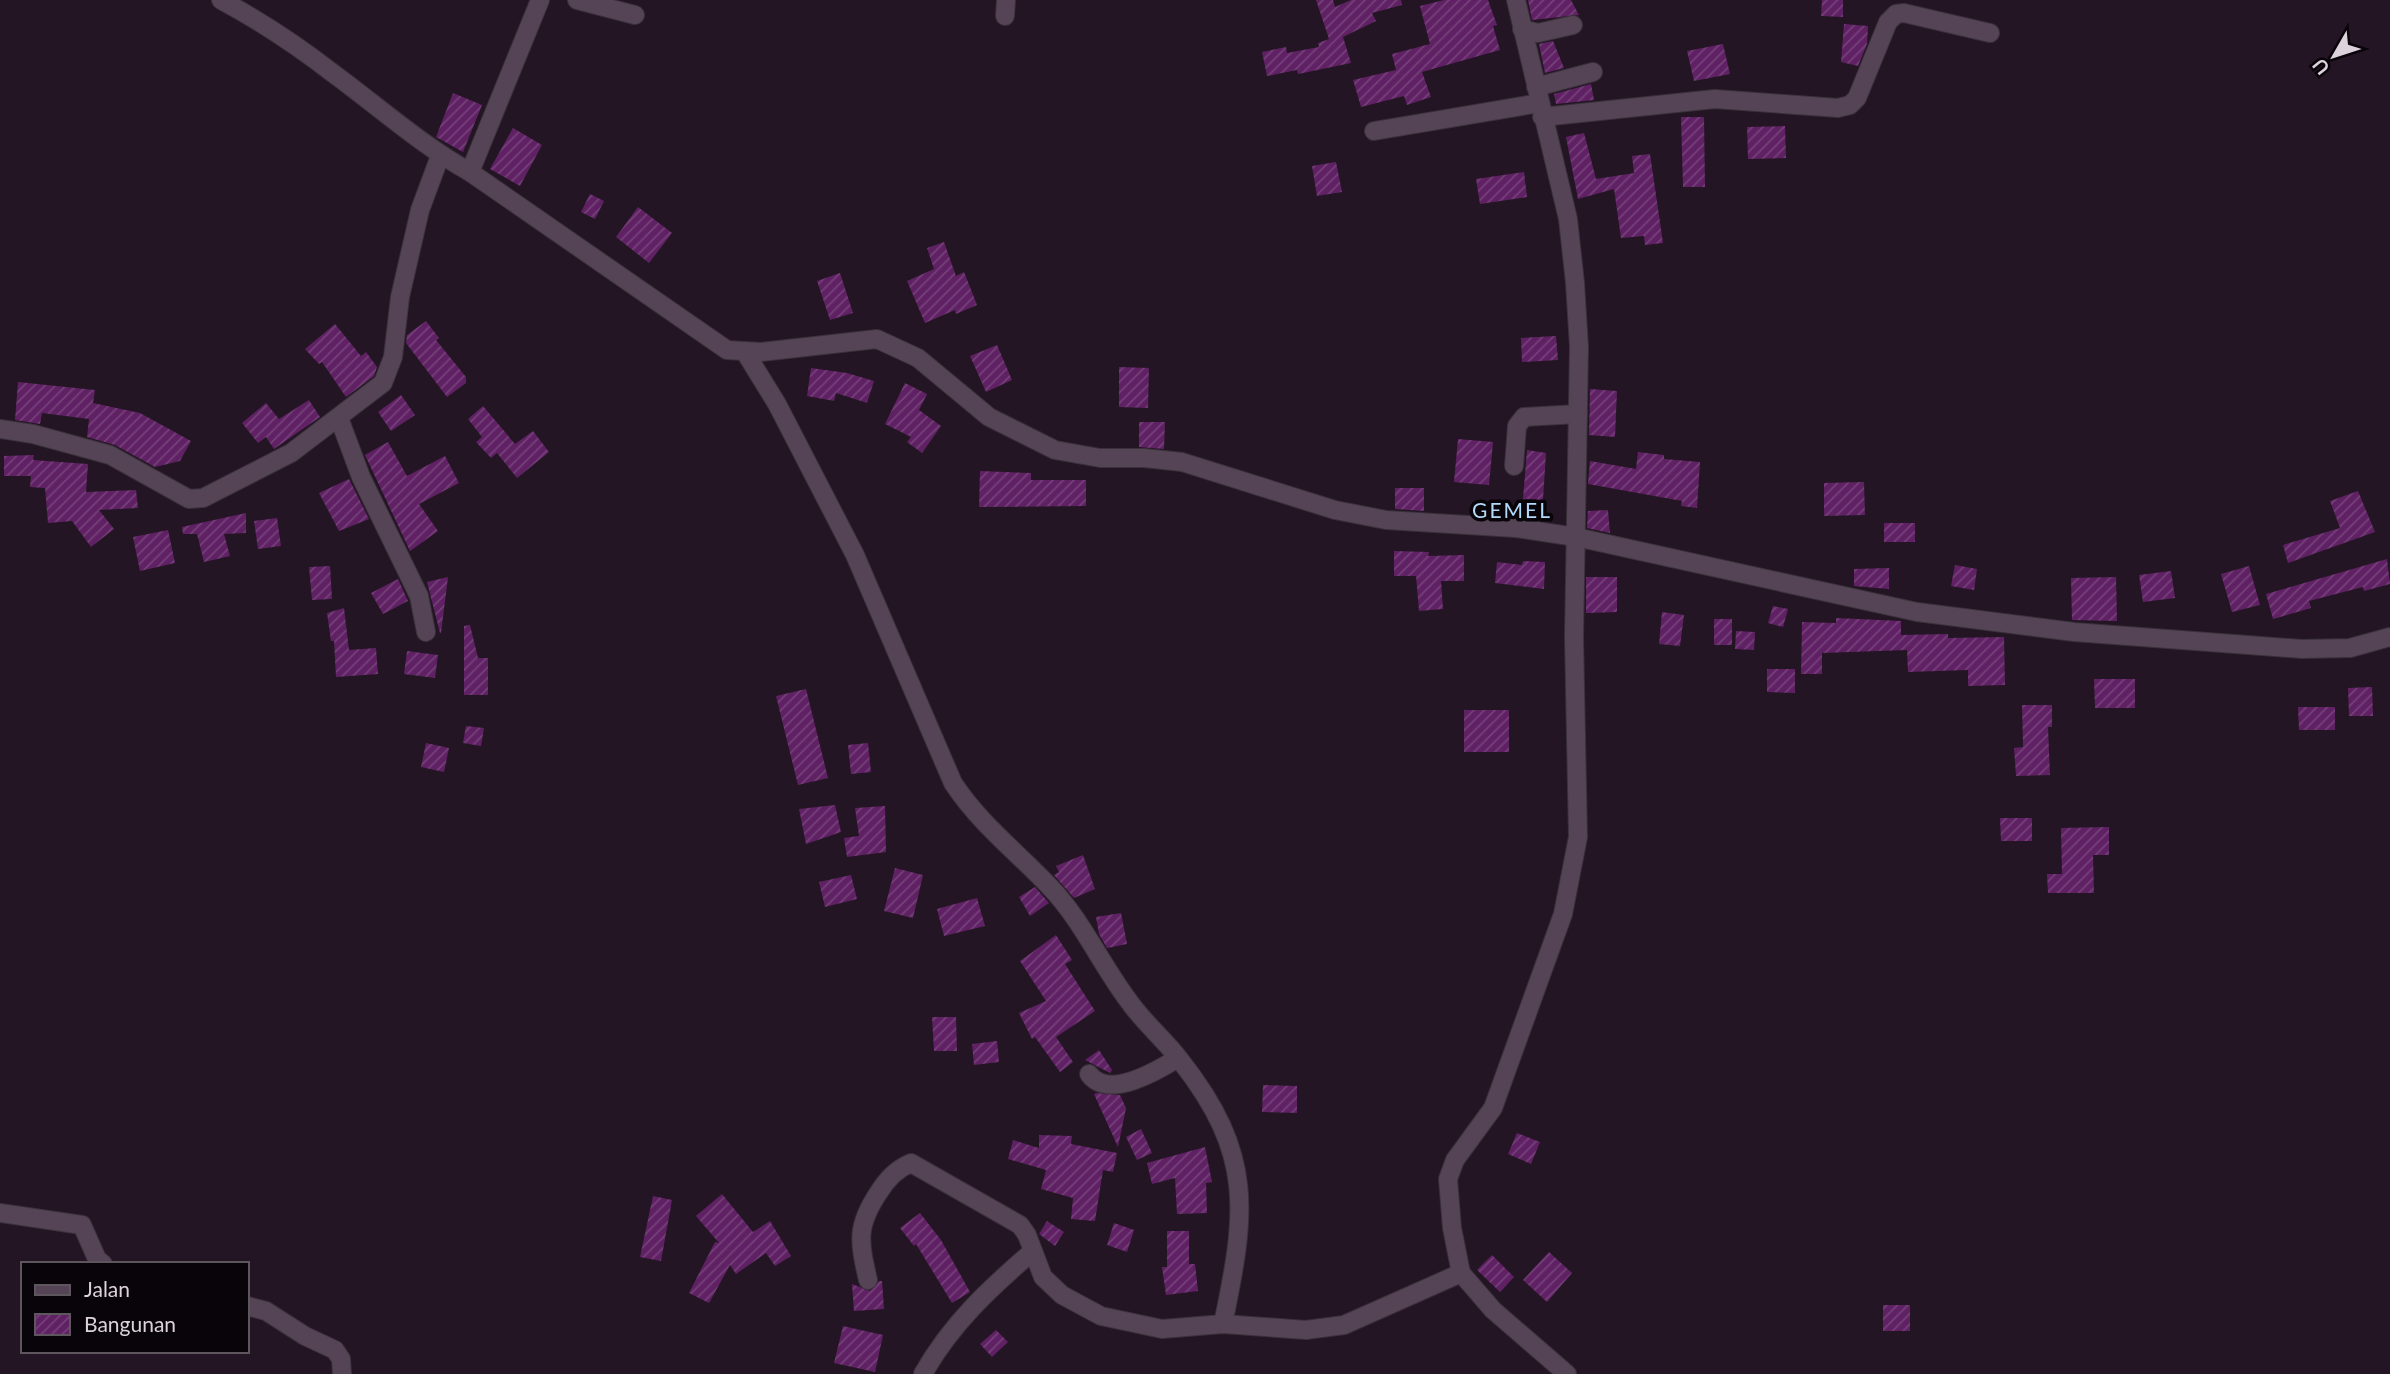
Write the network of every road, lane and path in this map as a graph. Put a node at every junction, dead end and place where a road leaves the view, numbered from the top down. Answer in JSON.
{"nodes":[{"id":1,"x":221,"y":0,"type":"edge"},
{"id":2,"x":540,"y":0,"type":"edge"},
{"id":3,"x":577,"y":0,"type":"edge"},
{"id":4,"x":1516,"y":0,"type":"edge"},
{"id":5,"x":635,"y":15,"type":"dead end"},
{"id":6,"x":1573,"y":25,"type":"dead end"},
{"id":7,"x":1522,"y":29,"type":"junction"},
{"id":8,"x":1990,"y":33,"type":"dead end"},
{"id":9,"x":1593,"y":72,"type":"dead end"},
{"id":10,"x":1539,"y":103,"type":"junction"},
{"id":11,"x":1374,"y":131,"type":"dead end"},
{"id":12,"x":440,"y":156,"type":"junction"},
{"id":13,"x":470,"y":172,"type":"junction"},
{"id":14,"x":745,"y":352,"type":"junction"},
{"id":15,"x":1578,"y":414,"type":"junction"},
{"id":16,"x":339,"y":418,"type":"junction"},
{"id":17,"x":0,"y":429,"type":"edge"},
{"id":18,"x":1514,"y":466,"type":"dead end"},
{"id":19,"x":1576,"y":537,"type":"junction"},
{"id":20,"x":426,"y":632,"type":"dead end"},
{"id":21,"x":2390,"y":637,"type":"edge"},
{"id":22,"x":1178,"y":1058,"type":"junction"},
{"id":23,"x":1089,"y":1074,"type":"dead end"},
{"id":24,"x":0,"y":1213,"type":"edge"},
{"id":25,"x":1033,"y":1251,"type":"junction"},
{"id":26,"x":101,"y":1262,"type":"edge"},
{"id":27,"x":1461,"y":1273,"type":"junction"},
{"id":28,"x":868,"y":1280,"type":"dead end"},
{"id":29,"x":248,"y":1306,"type":"edge"},
{"id":30,"x":1223,"y":1324,"type":"junction"},
{"id":31,"x":342,"y":1374,"type":"edge"},
{"id":32,"x":923,"y":1374,"type":"edge"},
{"id":33,"x":1567,"y":1374,"type":"edge"}],
"edges":[{"from":1,"to":12,"type":"street"},
{"from":2,"to":13,"type":"street"},
{"from":3,"to":5,"type":"street"},
{"from":4,"to":7,"type":"street"},
{"from":6,"to":7,"type":"street"},
{"from":7,"to":10,"type":"street"},
{"from":8,"to":10,"type":"street"},
{"from":9,"to":10,"type":"street"},
{"from":10,"to":11,"type":"street"},
{"from":10,"to":15,"type":"street"},
{"from":12,"to":13,"type":"street"},
{"from":12,"to":16,"type":"street"},
{"from":13,"to":14,"type":"street"},
{"from":14,"to":19,"type":"street"},
{"from":14,"to":22,"type":"street"},
{"from":15,"to":18,"type":"street"},
{"from":15,"to":19,"type":"street"},
{"from":16,"to":17,"type":"street"},
{"from":16,"to":20,"type":"street"},
{"from":19,"to":21,"type":"street"},
{"from":19,"to":27,"type":"street"},
{"from":22,"to":23,"type":"street"},
{"from":22,"to":30,"type":"street"},
{"from":24,"to":26,"type":"street"},
{"from":25,"to":28,"type":"street"},
{"from":25,"to":30,"type":"street"},
{"from":25,"to":32,"type":"street"},
{"from":27,"to":30,"type":"street"},
{"from":27,"to":33,"type":"street"},
{"from":29,"to":31,"type":"street"}]}
